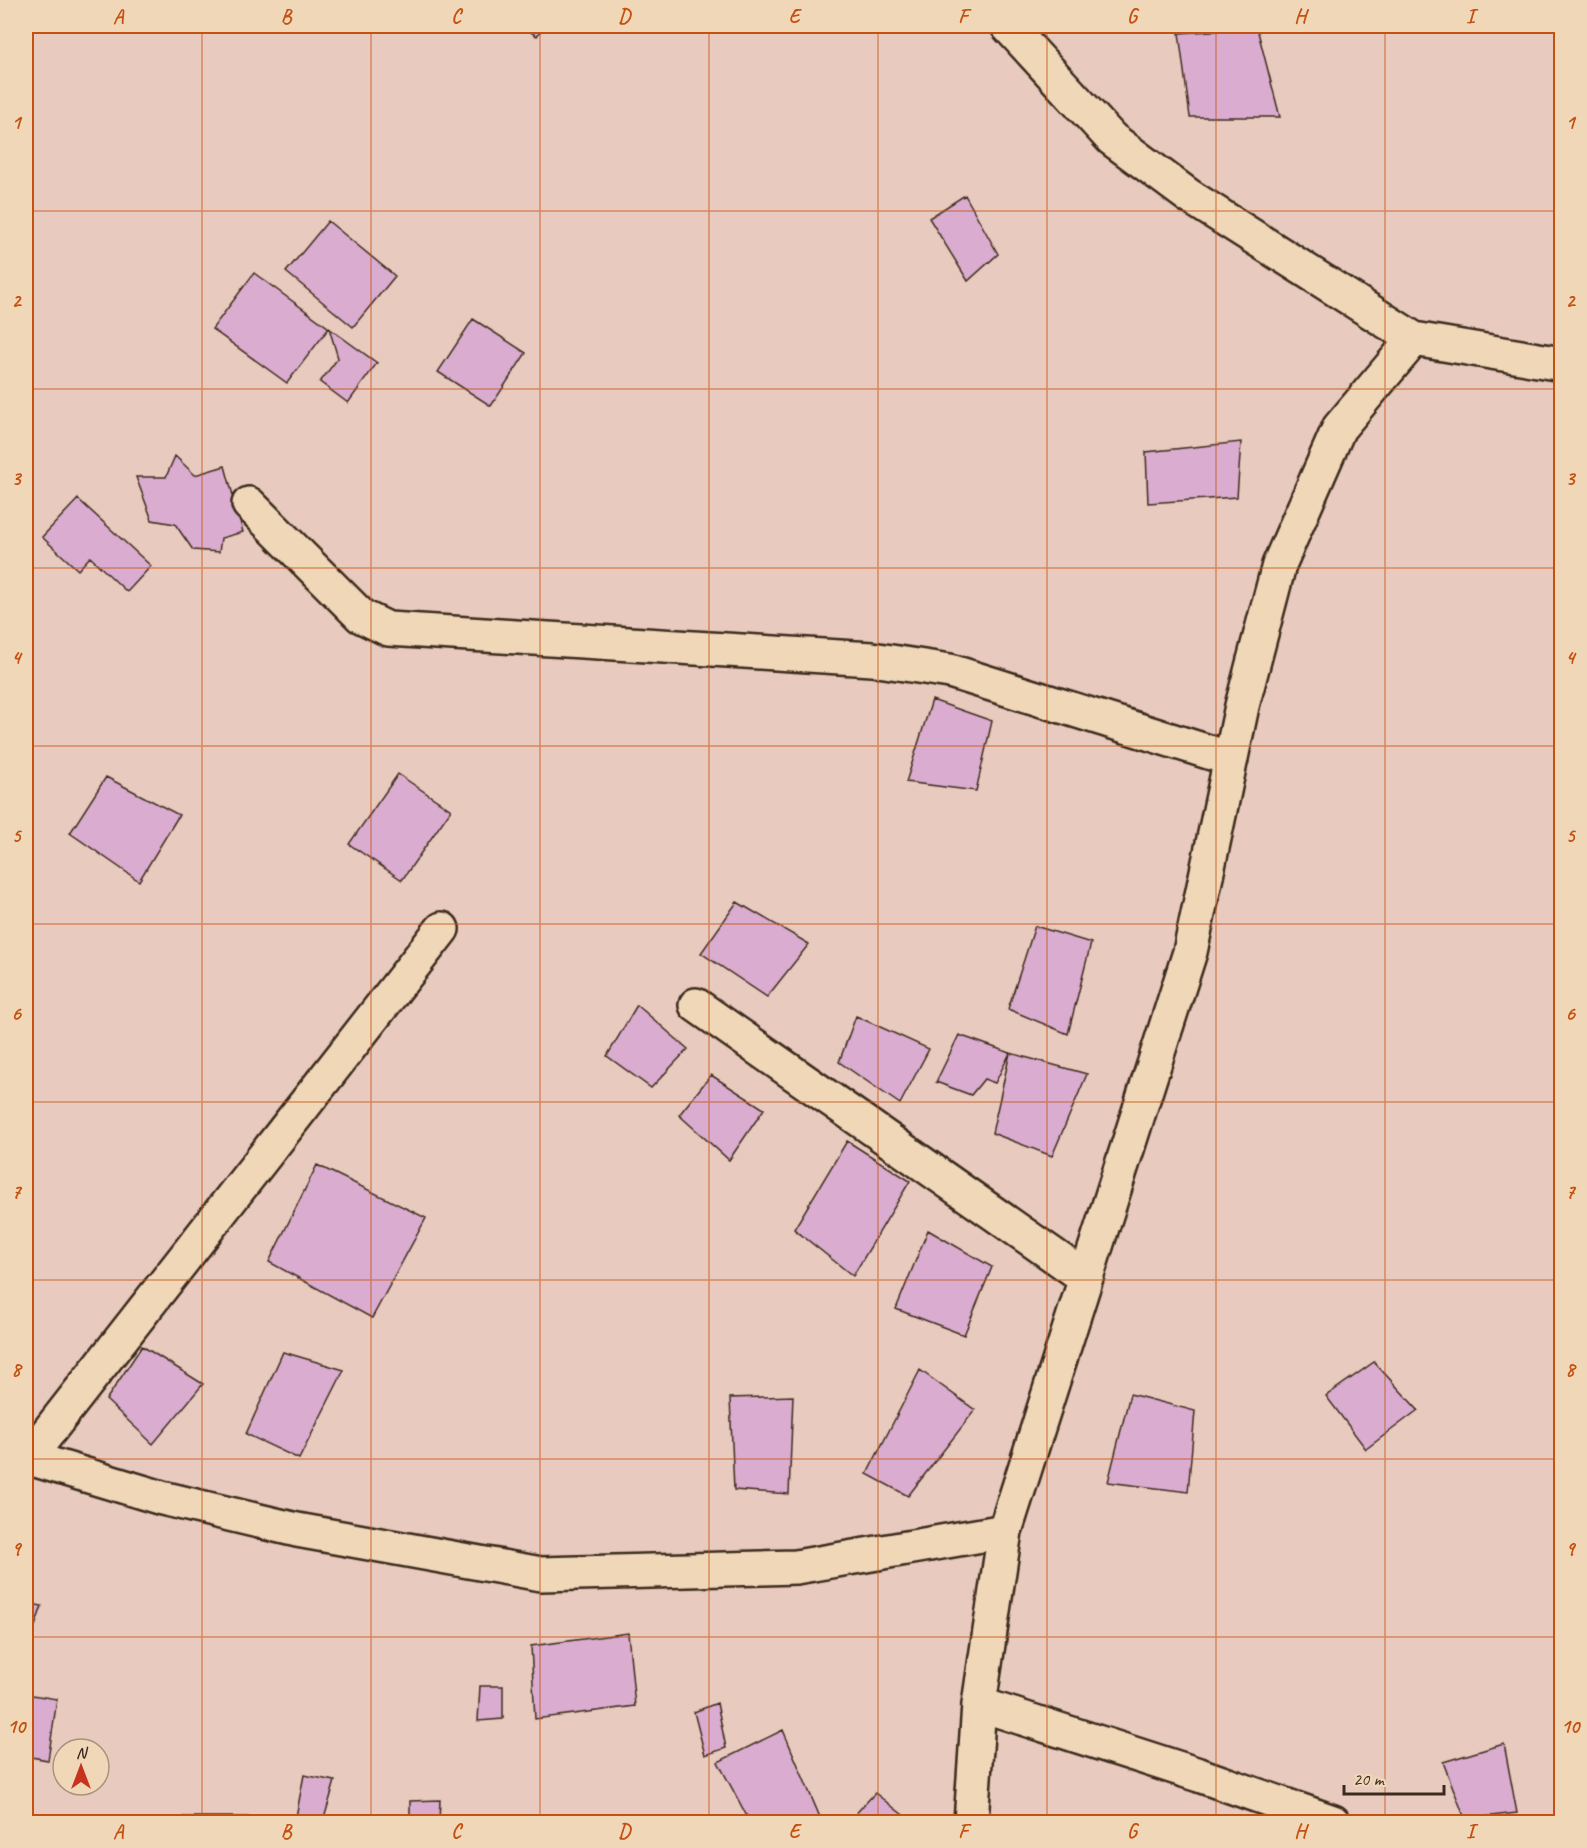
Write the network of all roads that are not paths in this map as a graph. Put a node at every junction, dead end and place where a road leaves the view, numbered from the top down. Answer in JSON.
{"nodes":[{"id":1,"x":1008,"y":26,"type":"edge"},
{"id":2,"x":1414,"y":339,"type":"junction"},
{"id":3,"x":1562,"y":364,"type":"edge"},
{"id":4,"x":249,"y":504,"type":"dead end"},
{"id":5,"x":1231,"y":759,"type":"junction"},
{"id":6,"x":442,"y":929,"type":"dead end"},
{"id":7,"x":696,"y":1005,"type":"dead end"},
{"id":8,"x":1086,"y":1278,"type":"junction"},
{"id":9,"x":27,"y":1458,"type":"edge"},
{"id":10,"x":1005,"y":1531,"type":"junction"},
{"id":11,"x":979,"y":1704,"type":"junction"},
{"id":12,"x":971,"y":1822,"type":"edge"},
{"id":13,"x":1333,"y":1822,"type":"edge"}],
"edges":[{"from":1,"to":2,"type":"street"},
{"from":2,"to":3,"type":"street"},
{"from":2,"to":5,"type":"street"},
{"from":4,"to":5,"type":"street"},
{"from":5,"to":8,"type":"street"},
{"from":6,"to":9,"type":"street"},
{"from":7,"to":8,"type":"street"},
{"from":8,"to":10,"type":"street"},
{"from":9,"to":10,"type":"street"},
{"from":10,"to":11,"type":"street"},
{"from":11,"to":12,"type":"street"},
{"from":11,"to":13,"type":"street"}]}
